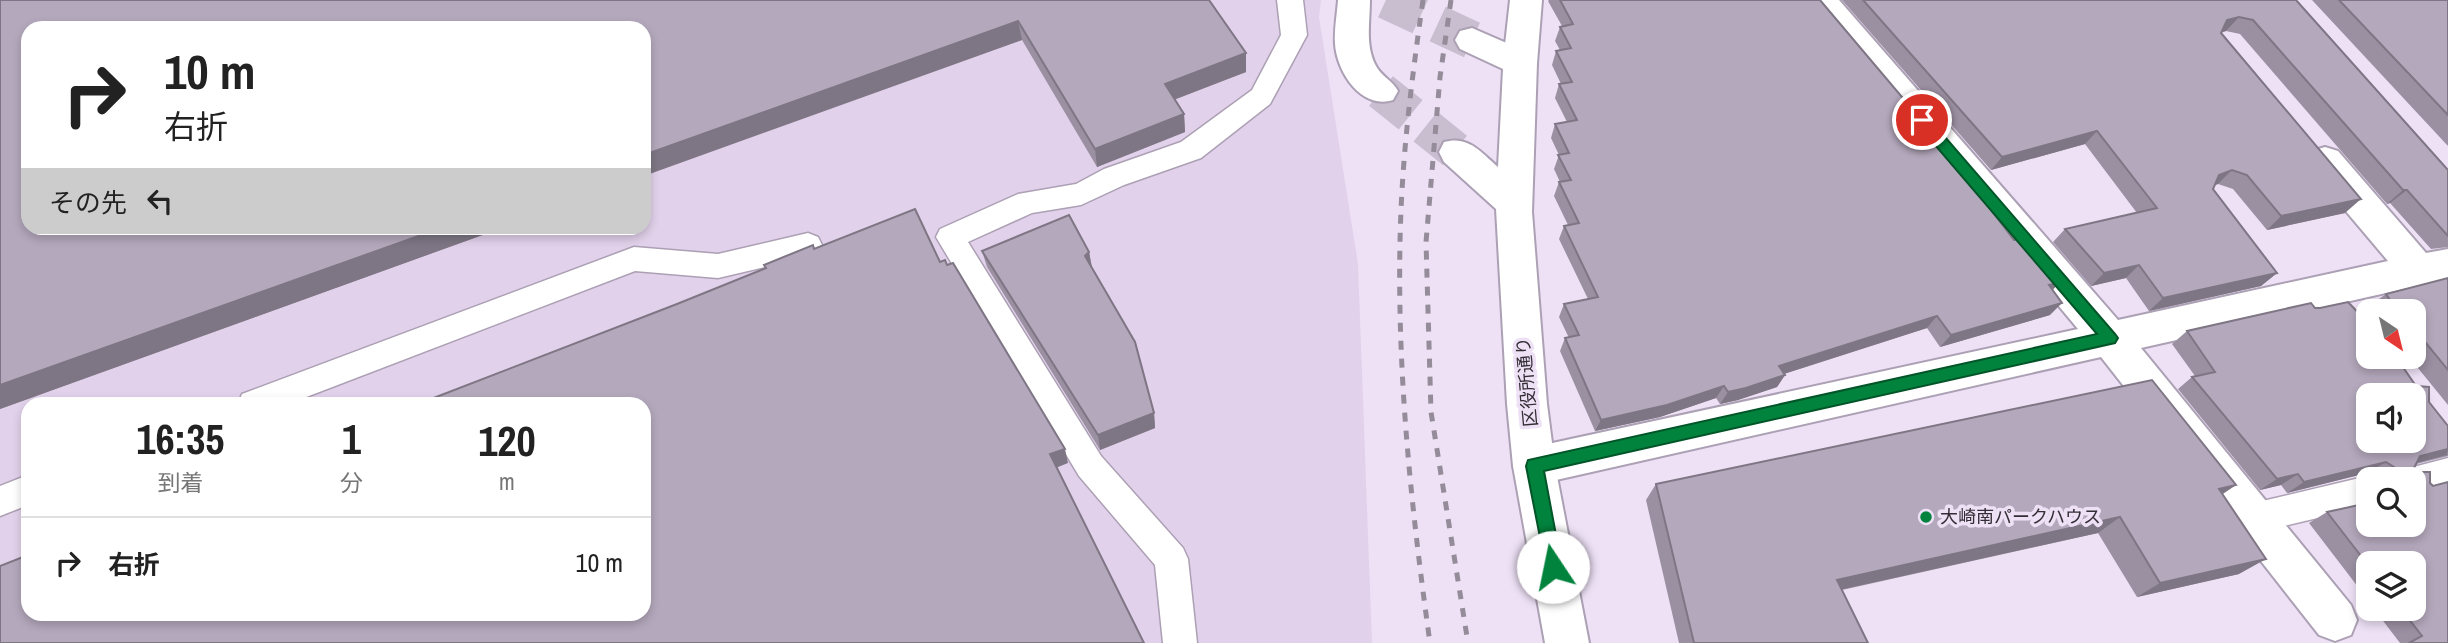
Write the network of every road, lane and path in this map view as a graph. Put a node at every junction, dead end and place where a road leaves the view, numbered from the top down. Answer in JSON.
{"nodes":[{"id":1,"x":1290,"y":0,"type":"edge"},
{"id":2,"x":1354,"y":0,"type":"edge"},
{"id":3,"x":1526,"y":0,"type":"edge"},
{"id":4,"x":1820,"y":0,"type":"edge"},
{"id":5,"x":1472,"y":40,"type":"tunnel mouth"},
{"id":6,"x":1520,"y":63,"type":"junction"},
{"id":7,"x":1381,"y":91,"type":"tunnel mouth"},
{"id":8,"x":2306,"y":138,"type":"edge"},
{"id":9,"x":1457,"y":152,"type":"tunnel mouth"},
{"id":10,"x":1514,"y":203,"type":"junction"},
{"id":11,"x":808,"y":245,"type":"edge"},
{"id":12,"x":2270,"y":266,"type":"edge"},
{"id":13,"x":2434,"y":268,"type":"edge"},
{"id":14,"x":2296,"y":298,"type":"junction"},
{"id":15,"x":2110,"y":338,"type":"junction"},
{"id":16,"x":271,"y":397,"type":"edge"},
{"id":17,"x":1534,"y":466,"type":"junction"},
{"id":18,"x":2448,"y":472,"type":"edge"},
{"id":19,"x":2426,"y":477,"type":"edge"},
{"id":20,"x":21,"y":492,"type":"edge"},
{"id":21,"x":2356,"y":494,"type":"edge"},
{"id":22,"x":0,"y":500,"type":"edge"},
{"id":23,"x":2254,"y":518,"type":"junction"},
{"id":24,"x":2335,"y":620,"type":"dead end"},
{"id":25,"x":1180,"y":643,"type":"edge"},
{"id":26,"x":1567,"y":643,"type":"edge"}],
"edges":[{"from":1,"to":25,"type":"lane"},
{"from":2,"to":7,"type":"street"},
{"from":3,"to":6,"type":"street","name":"区役所通り"},
{"from":4,"to":15,"type":"street"},
{"from":5,"to":6,"type":"street"},
{"from":6,"to":10,"type":"street","name":"区役所通り"},
{"from":8,"to":13,"type":"street"},
{"from":9,"to":10,"type":"street"},
{"from":10,"to":17,"type":"street","name":"区役所通り"},
{"from":11,"to":16,"type":"lane"},
{"from":12,"to":14,"type":"street"},
{"from":13,"to":14,"type":"street"},
{"from":14,"to":15,"type":"street"},
{"from":15,"to":17,"type":"street"},
{"from":15,"to":23,"type":"street"},
{"from":17,"to":26,"type":"street","name":"区役所通り"},
{"from":18,"to":19,"type":"lane"},
{"from":20,"to":22,"type":"lane"},
{"from":21,"to":23,"type":"lane"},
{"from":23,"to":24,"type":"street"}]}
